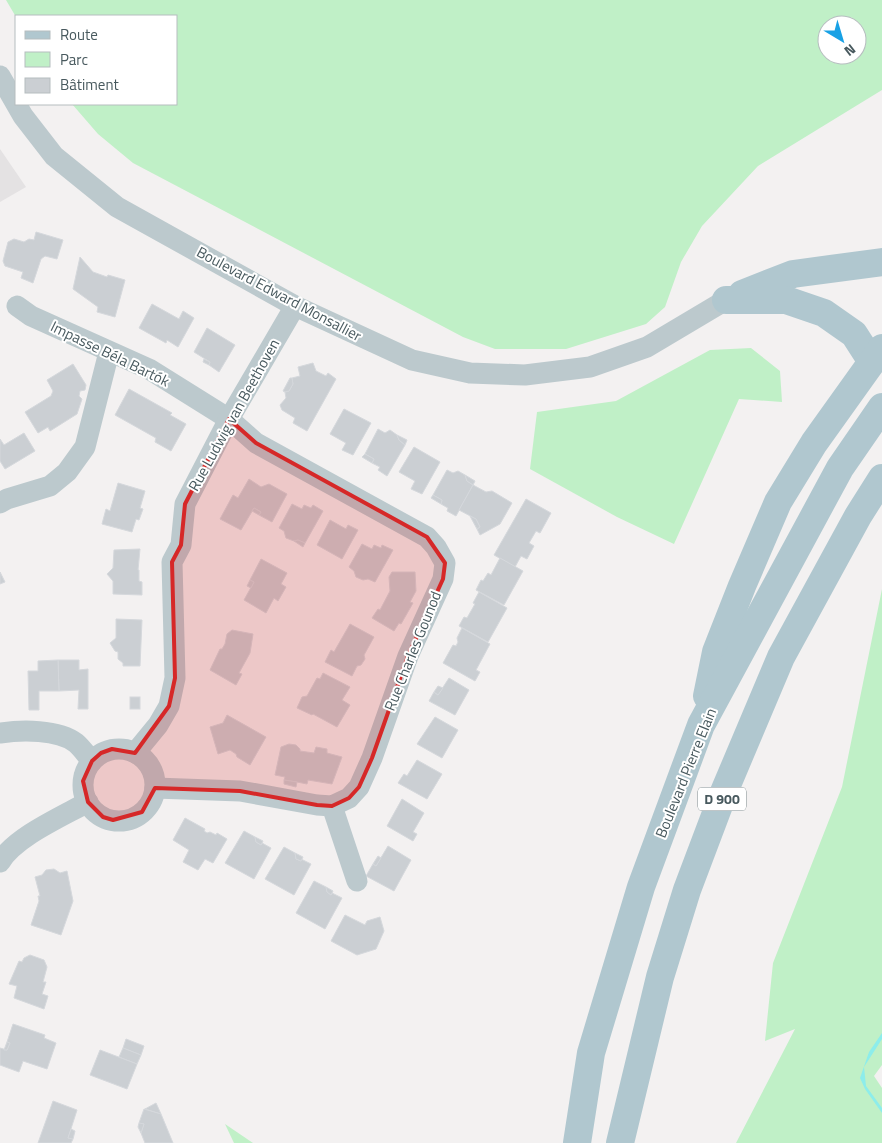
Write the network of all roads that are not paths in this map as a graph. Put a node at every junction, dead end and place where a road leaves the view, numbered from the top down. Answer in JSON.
{"nodes":[{"id":1,"x":0,"y":76,"type":"edge"},
{"id":2,"x":15,"y":102,"type":"edge"},
{"id":3,"x":17,"y":105,"type":"edge"},
{"id":4,"x":882,"y":262,"type":"edge"},
{"id":5,"x":726,"y":300,"type":"junction"},
{"id":6,"x":17,"y":306,"type":"dead end"},
{"id":7,"x":295,"y":306,"type":"junction"},
{"id":8,"x":109,"y":352,"type":"junction"},
{"id":9,"x":877,"y":355,"type":"edge"},
{"id":10,"x":882,"y":406,"type":"edge"},
{"id":11,"x":229,"y":419,"type":"junction"},
{"id":12,"x":882,"y":478,"type":"edge"},
{"id":13,"x":3,"y":501,"type":"edge"},
{"id":14,"x":702,"y":725,"type":"junction"},
{"id":15,"x":0,"y":733,"type":"edge"},
{"id":16,"x":135,"y":753,"type":"junction"},
{"id":17,"x":92,"y":761,"type":"junction"},
{"id":18,"x":155,"y":788,"type":"junction"},
{"id":19,"x":88,"y":802,"type":"junction"},
{"id":20,"x":332,"y":806,"type":"junction"},
{"id":21,"x":0,"y":862,"type":"edge"},
{"id":22,"x":357,"y":881,"type":"dead end"},
{"id":23,"x":577,"y":1143,"type":"edge"},
{"id":24,"x":620,"y":1143,"type":"edge"}],
"edges":[{"from":1,"to":2,"type":"street","name":"Boulevard Edward Monsallier"},
{"from":3,"to":7,"type":"street","name":"Boulevard Edward Monsallier"},
{"from":4,"to":5,"type":"main road"},
{"from":5,"to":7,"type":"street","name":"Boulevard Edward Monsallier"},
{"from":5,"to":9,"type":"main road"},
{"from":6,"to":8,"type":"street","name":"Impasse Béla Bartók"},
{"from":7,"to":11,"type":"street","name":"Rue Ludwig van Beethoven"},
{"from":8,"to":11,"type":"street","name":"Impasse Béla Bartók"},
{"from":8,"to":13,"type":"street"},
{"from":9,"to":14,"type":"main road"},
{"from":10,"to":14,"type":"main road","name":"Boulevard Pierre Elain","number":"D 900"},
{"from":11,"to":16,"type":"street","name":"Rue Ludwig van Beethoven"},
{"from":11,"to":20,"type":"street","name":"Rue Charles Gounod"},
{"from":12,"to":24,"type":"main road","number":"D 900"},
{"from":14,"to":23,"type":"main road","name":"Boulevard Pierre Elain","number":"D 900"},
{"from":15,"to":17,"type":"street"},
{"from":16,"to":17,"type":"street"},
{"from":16,"to":18,"type":"street"},
{"from":17,"to":19,"type":"street"},
{"from":18,"to":19,"type":"street"},
{"from":18,"to":20,"type":"street"},
{"from":19,"to":21,"type":"street"},
{"from":20,"to":22,"type":"street"}]}
